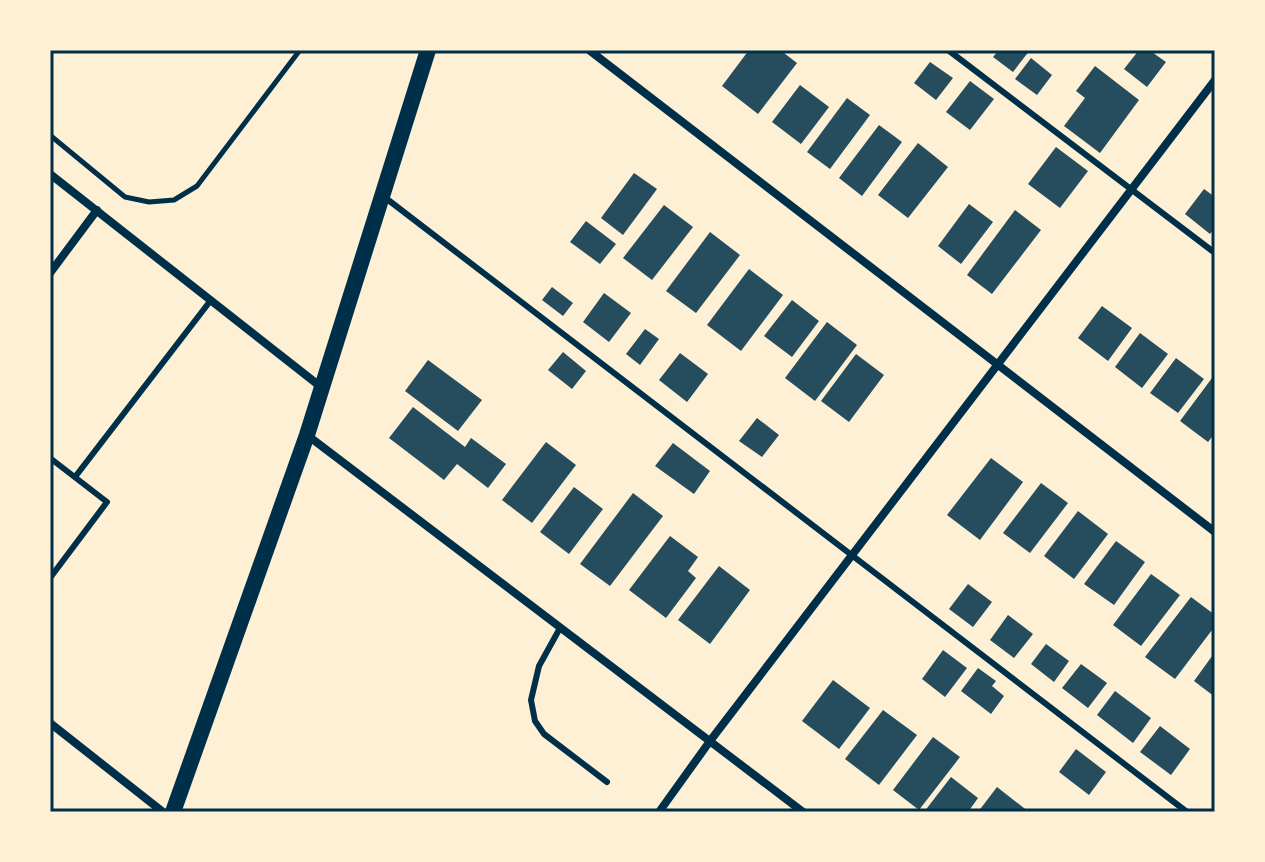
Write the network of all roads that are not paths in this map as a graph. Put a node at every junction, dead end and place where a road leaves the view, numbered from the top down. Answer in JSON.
{"nodes":[{"id":1,"x":428,"y":50,"type":"edge"},
{"id":2,"x":589,"y":50,"type":"edge"},
{"id":3,"x":948,"y":50,"type":"edge"},
{"id":4,"x":1215,"y":80,"type":"edge"},
{"id":5,"x":50,"y":174,"type":"edge"},
{"id":6,"x":1131,"y":189,"type":"junction"},
{"id":7,"x":382,"y":195,"type":"junction"},
{"id":8,"x":97,"y":210,"type":"junction"},
{"id":9,"x":1215,"y":253,"type":"edge"},
{"id":10,"x":50,"y":273,"type":"edge"},
{"id":11,"x":211,"y":300,"type":"junction"},
{"id":12,"x":996,"y":365,"type":"junction"},
{"id":13,"x":321,"y":387,"type":"junction"},
{"id":14,"x":307,"y":435,"type":"junction"},
{"id":15,"x":50,"y":458,"type":"edge"},
{"id":16,"x":75,"y":477,"type":"junction"},
{"id":17,"x":1215,"y":532,"type":"edge"},
{"id":18,"x":851,"y":556,"type":"junction"},
{"id":19,"x":50,"y":578,"type":"edge"},
{"id":20,"x":560,"y":628,"type":"junction"},
{"id":21,"x":50,"y":723,"type":"edge"},
{"id":22,"x":710,"y":741,"type":"junction"},
{"id":23,"x":607,"y":782,"type":"dead end"},
{"id":24,"x":163,"y":812,"type":"edge"},
{"id":25,"x":173,"y":812,"type":"edge"},
{"id":26,"x":659,"y":812,"type":"edge"},
{"id":27,"x":803,"y":812,"type":"edge"},
{"id":28,"x":1187,"y":812,"type":"edge"}],
"edges":[{"from":1,"to":7,"type":"main road"},
{"from":2,"to":12,"type":"street"},
{"from":3,"to":6,"type":"lane"},
{"from":4,"to":6,"type":"street"},
{"from":5,"to":8,"type":"street"},
{"from":6,"to":9,"type":"lane"},
{"from":6,"to":12,"type":"street"},
{"from":7,"to":13,"type":"main road"},
{"from":7,"to":18,"type":"lane"},
{"from":8,"to":10,"type":"street"},
{"from":8,"to":11,"type":"street"},
{"from":11,"to":13,"type":"street"},
{"from":11,"to":16,"type":"lane"},
{"from":12,"to":17,"type":"street"},
{"from":12,"to":18,"type":"street"},
{"from":13,"to":14,"type":"main road"},
{"from":14,"to":20,"type":"street"},
{"from":14,"to":25,"type":"main road"},
{"from":15,"to":16,"type":"lane"},
{"from":16,"to":19,"type":"lane"},
{"from":18,"to":22,"type":"street"},
{"from":18,"to":28,"type":"lane"},
{"from":20,"to":22,"type":"street"},
{"from":20,"to":23,"type":"lane"},
{"from":21,"to":24,"type":"street"},
{"from":22,"to":26,"type":"street"},
{"from":22,"to":27,"type":"street"}]}
